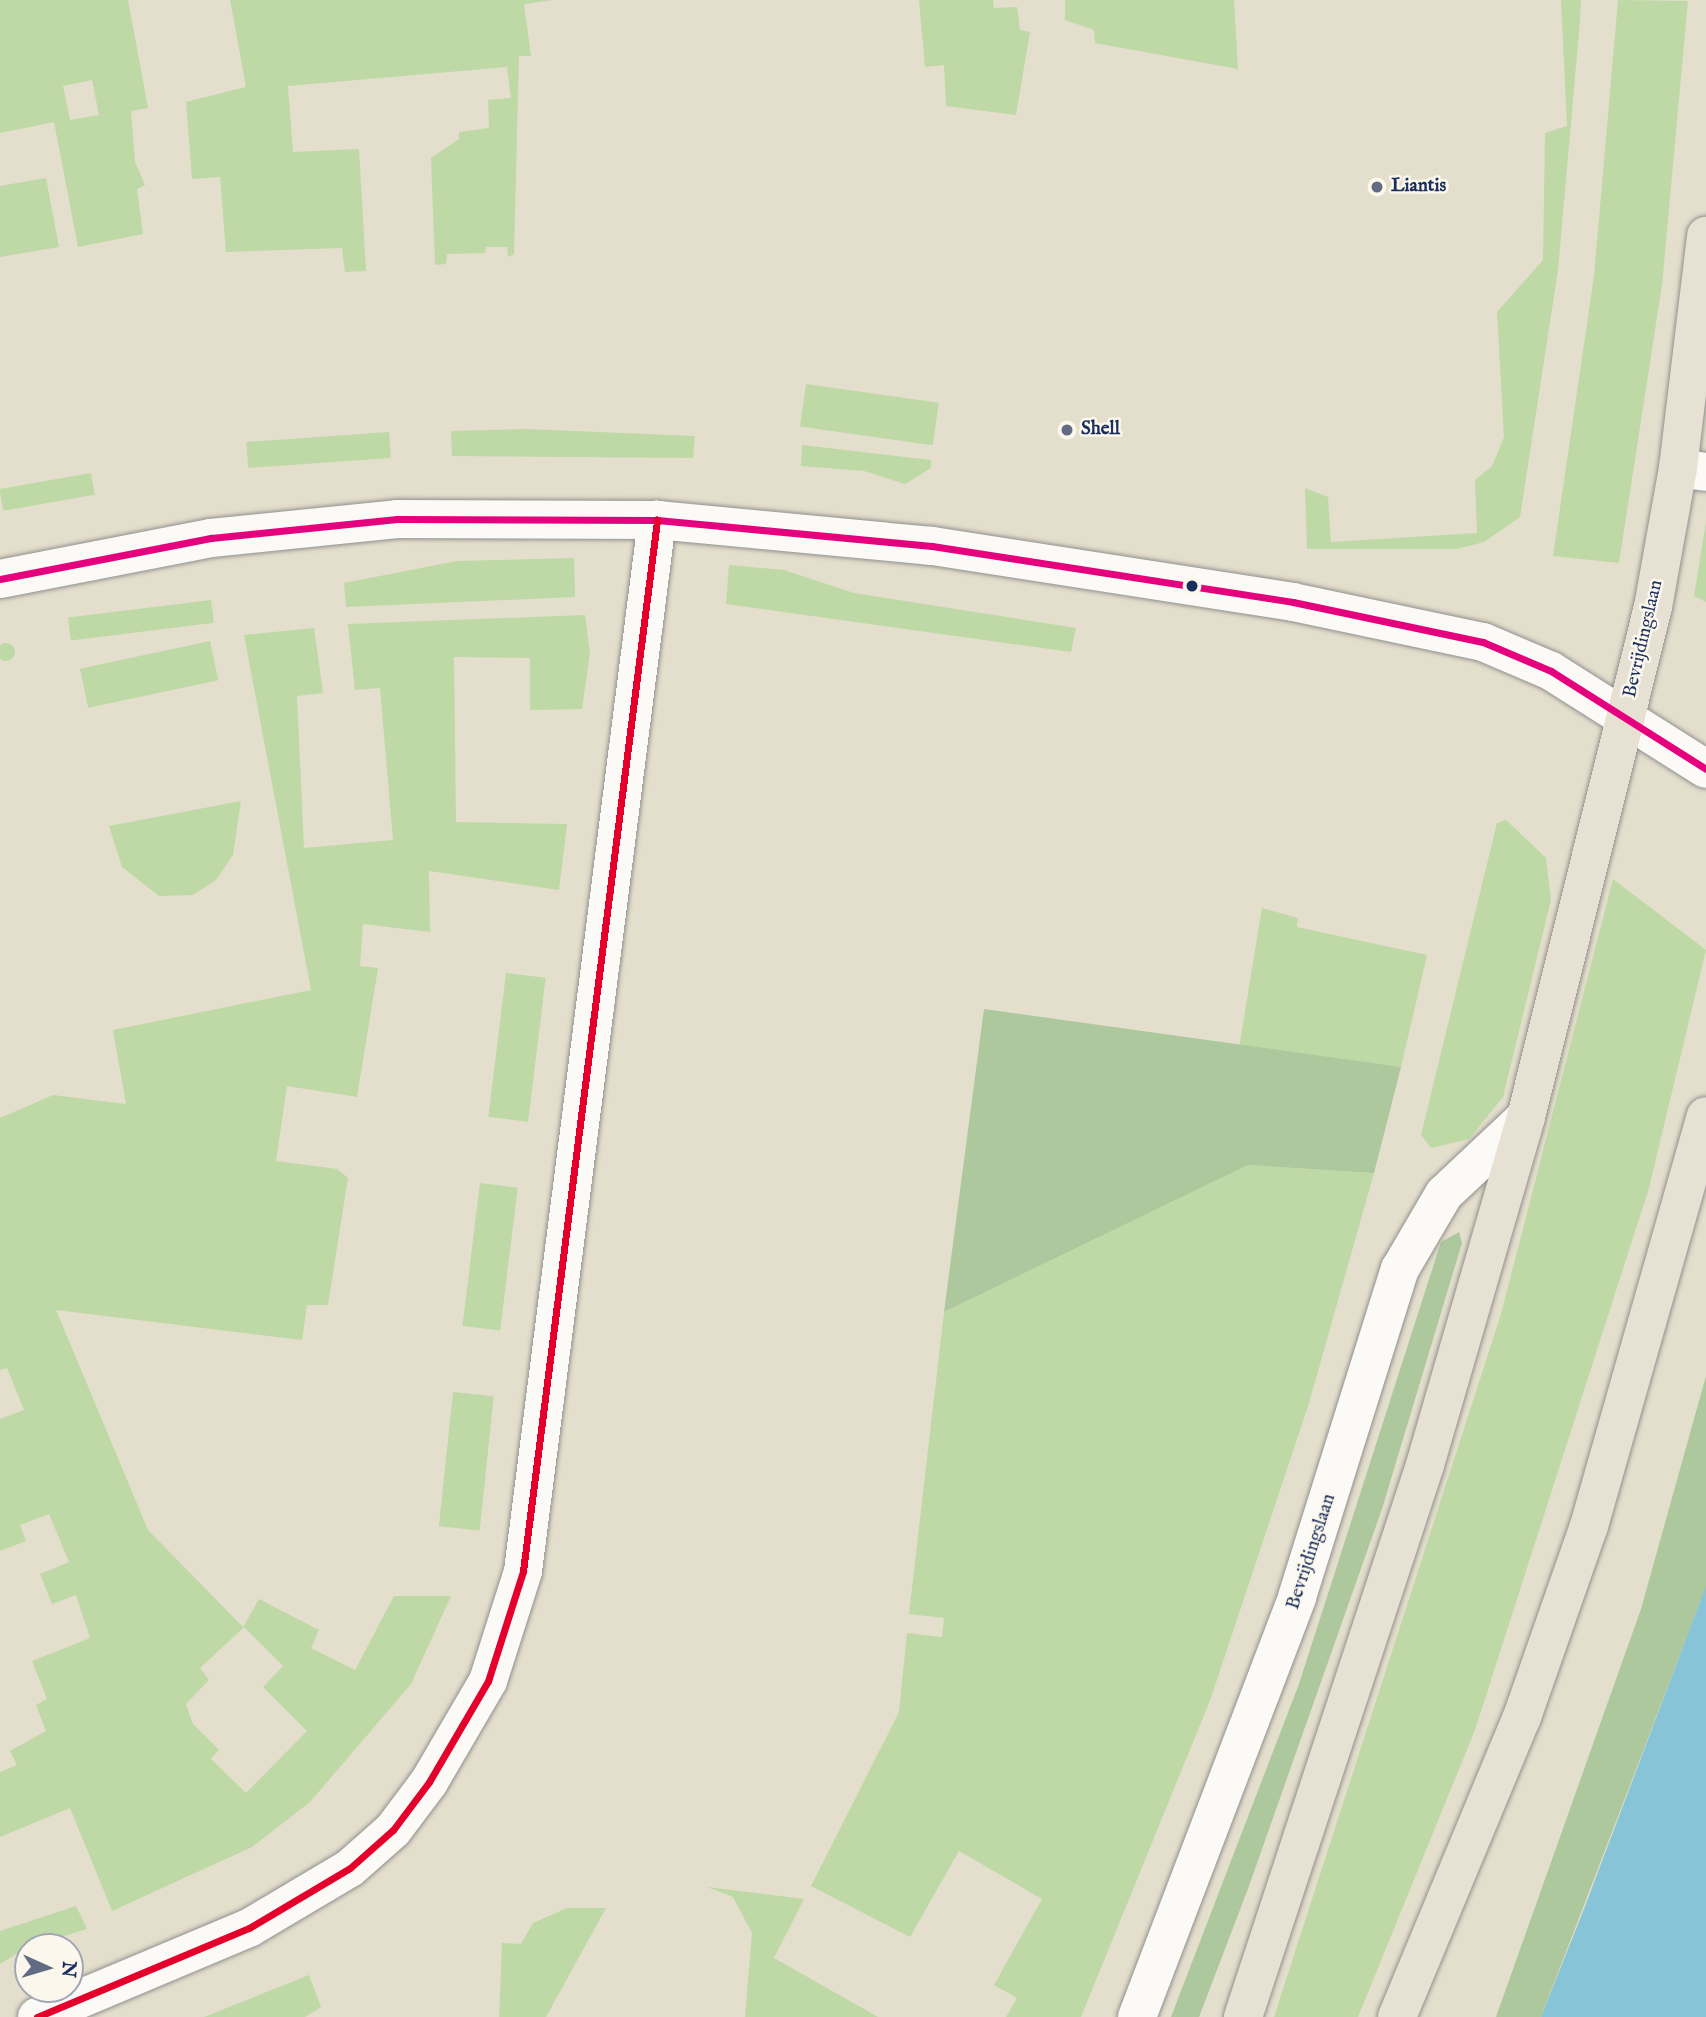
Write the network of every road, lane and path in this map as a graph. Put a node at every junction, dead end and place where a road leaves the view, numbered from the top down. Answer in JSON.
{"nodes":[{"id":1,"x":1706,"y":236,"type":"edge"},
{"id":2,"x":1692,"y":470,"type":"edge"},
{"id":3,"x":657,"y":520,"type":"junction"},
{"id":4,"x":0,"y":579,"type":"edge"},
{"id":5,"x":1625,"y":720,"type":"junction"},
{"id":6,"x":1706,"y":769,"type":"edge"},
{"id":7,"x":1706,"y":1116,"type":"edge"},
{"id":8,"x":1527,"y":1117,"type":"junction"},
{"id":9,"x":37,"y":2017,"type":"edge"},
{"id":10,"x":1137,"y":2017,"type":"edge"},
{"id":11,"x":1243,"y":2017,"type":"edge"},
{"id":12,"x":1398,"y":2017,"type":"edge"}],
"edges":[{"from":1,"to":2,"type":"main road","name":"Bevrijdingslaan"},
{"from":2,"to":5,"type":"main road","name":"Bevrijdingslaan"},
{"from":3,"to":4,"type":"street"},
{"from":3,"to":5,"type":"street"},
{"from":3,"to":9,"type":"street"},
{"from":5,"to":6,"type":"street"},
{"from":5,"to":8,"type":"main road","name":"Bevrijdingslaan"},
{"from":7,"to":12,"type":"main road"},
{"from":8,"to":10,"type":"street","name":"Bevrijdingslaan"},
{"from":8,"to":11,"type":"main road","name":"Bevrijdingslaan"}]}
